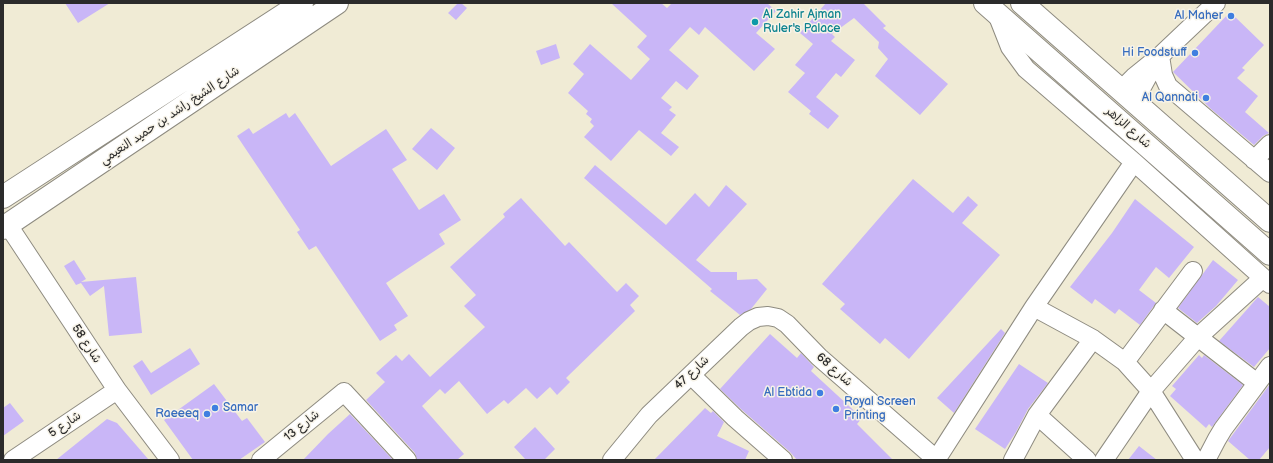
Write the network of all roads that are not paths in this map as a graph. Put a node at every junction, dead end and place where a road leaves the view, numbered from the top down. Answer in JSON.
{"nodes":[{"id":1,"x":302,"y":3,"type":"edge"},
{"id":2,"x":337,"y":3,"type":"edge"},
{"id":3,"x":1022,"y":3,"type":"edge"},
{"id":4,"x":1216,"y":3,"type":"edge"},
{"id":5,"x":991,"y":8,"type":"edge"},
{"id":6,"x":1159,"y":58,"type":"junction"},
{"id":7,"x":1126,"y":96,"type":"junction"},
{"id":8,"x":1270,"y":144,"type":"edge"},
{"id":9,"x":1254,"y":160,"type":"junction"},
{"id":10,"x":1134,"y":162,"type":"junction"},
{"id":11,"x":1175,"y":169,"type":"junction"},
{"id":12,"x":1270,"y":173,"type":"edge"},
{"id":13,"x":1215,"y":174,"type":"junction"},
{"id":14,"x":3,"y":197,"type":"edge"},
{"id":15,"x":1270,"y":221,"type":"edge"},
{"id":16,"x":5,"y":227,"type":"edge"},
{"id":17,"x":1270,"y":254,"type":"edge"},
{"id":18,"x":1193,"y":272,"type":"dead end"},
{"id":19,"x":1266,"y":281,"type":"edge"},
{"id":20,"x":1034,"y":307,"type":"junction"},
{"id":21,"x":1163,"y":310,"type":"junction"},
{"id":22,"x":787,"y":324,"type":"joint"},
{"id":23,"x":1198,"y":337,"type":"junction"},
{"id":24,"x":1093,"y":339,"type":"junction"},
{"id":25,"x":1125,"y":362,"type":"junction"},
{"id":26,"x":1270,"y":366,"type":"edge"},
{"id":27,"x":691,"y":375,"type":"junction"},
{"id":28,"x":1257,"y":383,"type":"junction"},
{"id":29,"x":117,"y":390,"type":"junction"},
{"id":30,"x":1151,"y":392,"type":"junction"},
{"id":31,"x":1037,"y":415,"type":"junction"},
{"id":32,"x":13,"y":460,"type":"edge"},
{"id":33,"x":170,"y":460,"type":"edge"},
{"id":34,"x":261,"y":460,"type":"edge"},
{"id":35,"x":407,"y":460,"type":"edge"},
{"id":36,"x":613,"y":460,"type":"edge"},
{"id":37,"x":783,"y":460,"type":"edge"},
{"id":38,"x":936,"y":460,"type":"edge"},
{"id":39,"x":1013,"y":460,"type":"edge"},
{"id":40,"x":1087,"y":460,"type":"edge"},
{"id":41,"x":1104,"y":460,"type":"edge"},
{"id":42,"x":1195,"y":460,"type":"edge"},
{"id":43,"x":1206,"y":460,"type":"edge"}],
"edges":[{"from":1,"to":14,"type":"main road","name":"شارع الشيخ راشد بن حميد النعيمي"},
{"from":2,"to":16,"type":"main road","name":"شارع الشيخ راشد بن حميد النعيمي"},
{"from":3,"to":7,"type":"main road","name":"شارع الزاهر"},
{"from":4,"to":6,"type":"street"},
{"from":5,"to":10,"type":"street"},
{"from":5,"to":11,"type":"main road","name":"شارع الزاهر"},
{"from":6,"to":7,"type":"street"},
{"from":6,"to":9,"type":"street"},
{"from":7,"to":13,"type":"main road","name":"شارع الزاهر"},
{"from":8,"to":9,"type":"street"},
{"from":9,"to":12,"type":"street"},
{"from":10,"to":19,"type":"street"},
{"from":10,"to":20,"type":"street"},
{"from":11,"to":13,"type":"main road"},
{"from":11,"to":17,"type":"main road","name":"شارع الزاهر"},
{"from":13,"to":15,"type":"main road","name":"شارع الزاهر"},
{"from":16,"to":29,"type":"street","name":"شارع 58"},
{"from":18,"to":21,"type":"street"},
{"from":19,"to":23,"type":"street"},
{"from":20,"to":24,"type":"street"},
{"from":20,"to":38,"type":"street"},
{"from":21,"to":23,"type":"street"},
{"from":21,"to":25,"type":"street"},
{"from":22,"to":27,"type":"street","name":"شارع 47"},
{"from":22,"to":38,"type":"street","name":"شارع 68"},
{"from":23,"to":28,"type":"street"},
{"from":23,"to":30,"type":"street"},
{"from":24,"to":25,"type":"street"},
{"from":24,"to":31,"type":"street"},
{"from":25,"to":30,"type":"street"},
{"from":26,"to":28,"type":"street"},
{"from":27,"to":36,"type":"street","name":"شارع 47"},
{"from":27,"to":37,"type":"street"},
{"from":28,"to":43,"type":"street"},
{"from":29,"to":32,"type":"street","name":"شارع 5"},
{"from":29,"to":33,"type":"street","name":"شارع 58"},
{"from":30,"to":41,"type":"street"},
{"from":30,"to":42,"type":"street"},
{"from":31,"to":39,"type":"street"},
{"from":31,"to":40,"type":"street"},
{"from":34,"to":35,"type":"street","name":"شارع 13"}]}
